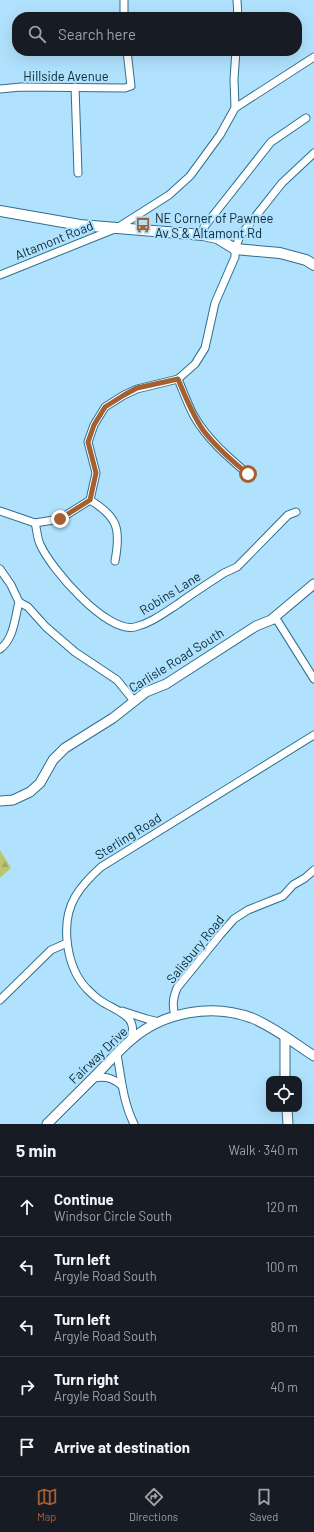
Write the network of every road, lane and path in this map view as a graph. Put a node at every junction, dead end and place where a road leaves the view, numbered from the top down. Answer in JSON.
{"nodes":[{"id":1,"x":124,"y":0,"type":"edge"},
{"id":2,"x":237,"y":0,"type":"edge"},
{"id":3,"x":124,"y":12,"type":"edge"},
{"id":4,"x":238,"y":12,"type":"edge"},
{"id":5,"x":128,"y":56,"type":"edge"},
{"id":6,"x":236,"y":56,"type":"edge"},
{"id":7,"x":314,"y":56,"type":"edge"},
{"id":8,"x":75,"y":87,"type":"junction"},
{"id":9,"x":0,"y":89,"type":"edge"},
{"id":10,"x":235,"y":108,"type":"junction"},
{"id":11,"x":306,"y":118,"type":"dead end"},
{"id":12,"x":314,"y":153,"type":"edge"},
{"id":13,"x":78,"y":173,"type":"dead end"},
{"id":14,"x":0,"y":211,"type":"edge"},
{"id":15,"x":117,"y":228,"type":"junction"},
{"id":16,"x":203,"y":235,"type":"junction"},
{"id":17,"x":235,"y":249,"type":"junction"},
{"id":18,"x":314,"y":265,"type":"edge"},
{"id":19,"x":0,"y":275,"type":"edge"},
{"id":20,"x":178,"y":379,"type":"junction"},
{"id":21,"x":248,"y":474,"type":"dead end"},
{"id":22,"x":90,"y":500,"type":"junction"},
{"id":23,"x":0,"y":511,"type":"edge"},
{"id":24,"x":296,"y":512,"type":"dead end"},
{"id":25,"x":36,"y":523,"type":"junction"},
{"id":26,"x":115,"y":561,"type":"dead end"},
{"id":27,"x":0,"y":569,"type":"edge"},
{"id":28,"x":314,"y":584,"type":"edge"},
{"id":29,"x":19,"y":602,"type":"junction"},
{"id":30,"x":270,"y":620,"type":"junction"},
{"id":31,"x":0,"y":649,"type":"edge"},
{"id":32,"x":314,"y":679,"type":"edge"},
{"id":33,"x":134,"y":701,"type":"junction"},
{"id":34,"x":314,"y":735,"type":"edge"},
{"id":35,"x":0,"y":801,"type":"edge"},
{"id":36,"x":314,"y":870,"type":"edge"},
{"id":37,"x":67,"y":943,"type":"junction"},
{"id":38,"x":0,"y":1000,"type":"edge"},
{"id":39,"x":114,"y":1008,"type":"junction"},
{"id":40,"x":175,"y":1016,"type":"junction"},
{"id":41,"x":159,"y":1022,"type":"junction"},
{"id":42,"x":285,"y":1037,"type":"junction"},
{"id":43,"x":131,"y":1040,"type":"junction"},
{"id":44,"x":117,"y":1054,"type":"junction"},
{"id":45,"x":314,"y":1056,"type":"edge"},
{"id":46,"x":285,"y":1076,"type":"edge"},
{"id":47,"x":94,"y":1078,"type":"junction"},
{"id":48,"x":122,"y":1086,"type":"junction"},
{"id":49,"x":287,"y":1112,"type":"edge"},
{"id":50,"x":47,"y":1124,"type":"edge"},
{"id":51,"x":134,"y":1124,"type":"edge"},
{"id":52,"x":288,"y":1124,"type":"edge"}],
"edges":[{"from":1,"to":3,"type":"street"},
{"from":2,"to":4,"type":"street"},
{"from":5,"to":8,"type":"street","name":"Hillside Avenue"},
{"from":6,"to":10,"type":"street"},
{"from":7,"to":10,"type":"street"},
{"from":8,"to":9,"type":"street","name":"Hillside Avenue"},
{"from":8,"to":13,"type":"street"},
{"from":10,"to":15,"type":"street","name":"Altamont Road"},
{"from":11,"to":16,"type":"street"},
{"from":12,"to":17,"type":"street"},
{"from":14,"to":15,"type":"main road"},
{"from":15,"to":16,"type":"main road"},
{"from":15,"to":19,"type":"street","name":"Altamont Road"},
{"from":16,"to":17,"type":"main road"},
{"from":17,"to":18,"type":"main road"},
{"from":17,"to":20,"type":"street"},
{"from":20,"to":21,"type":"street"},
{"from":20,"to":22,"type":"street"},
{"from":22,"to":25,"type":"street"},
{"from":22,"to":26,"type":"street"},
{"from":23,"to":25,"type":"street"},
{"from":24,"to":25,"type":"street","name":"Robins Lane"},
{"from":27,"to":29,"type":"street"},
{"from":28,"to":30,"type":"street","name":"Carlisle Road South"},
{"from":29,"to":31,"type":"street"},
{"from":29,"to":33,"type":"street"},
{"from":30,"to":32,"type":"street"},
{"from":30,"to":33,"type":"street","name":"Carlisle Road South"},
{"from":33,"to":35,"type":"street","name":"Carlisle Road South"},
{"from":34,"to":37,"type":"street","name":"Sterling Road"},
{"from":36,"to":40,"type":"street","name":"Salisbury Road"},
{"from":37,"to":38,"type":"street"},
{"from":37,"to":39,"type":"street","name":"Sterling Road"},
{"from":39,"to":41,"type":"street","name":"Sterling Road"},
{"from":39,"to":43,"type":"street","name":"Sterling Road"},
{"from":40,"to":41,"type":"street","name":"Fairway Drive"},
{"from":40,"to":42,"type":"street","name":"Fairway Drive"},
{"from":41,"to":43,"type":"street","name":"Fairway Drive"},
{"from":42,"to":45,"type":"street","name":"Fairway Drive"},
{"from":42,"to":46,"type":"street"},
{"from":43,"to":44,"type":"street","name":"Fairway Drive"},
{"from":44,"to":47,"type":"street","name":"Fairway Drive"},
{"from":44,"to":48,"type":"street"},
{"from":47,"to":48,"type":"street"},
{"from":47,"to":50,"type":"street","name":"Fairway Drive"},
{"from":48,"to":51,"type":"street"},
{"from":49,"to":52,"type":"street"}]}
